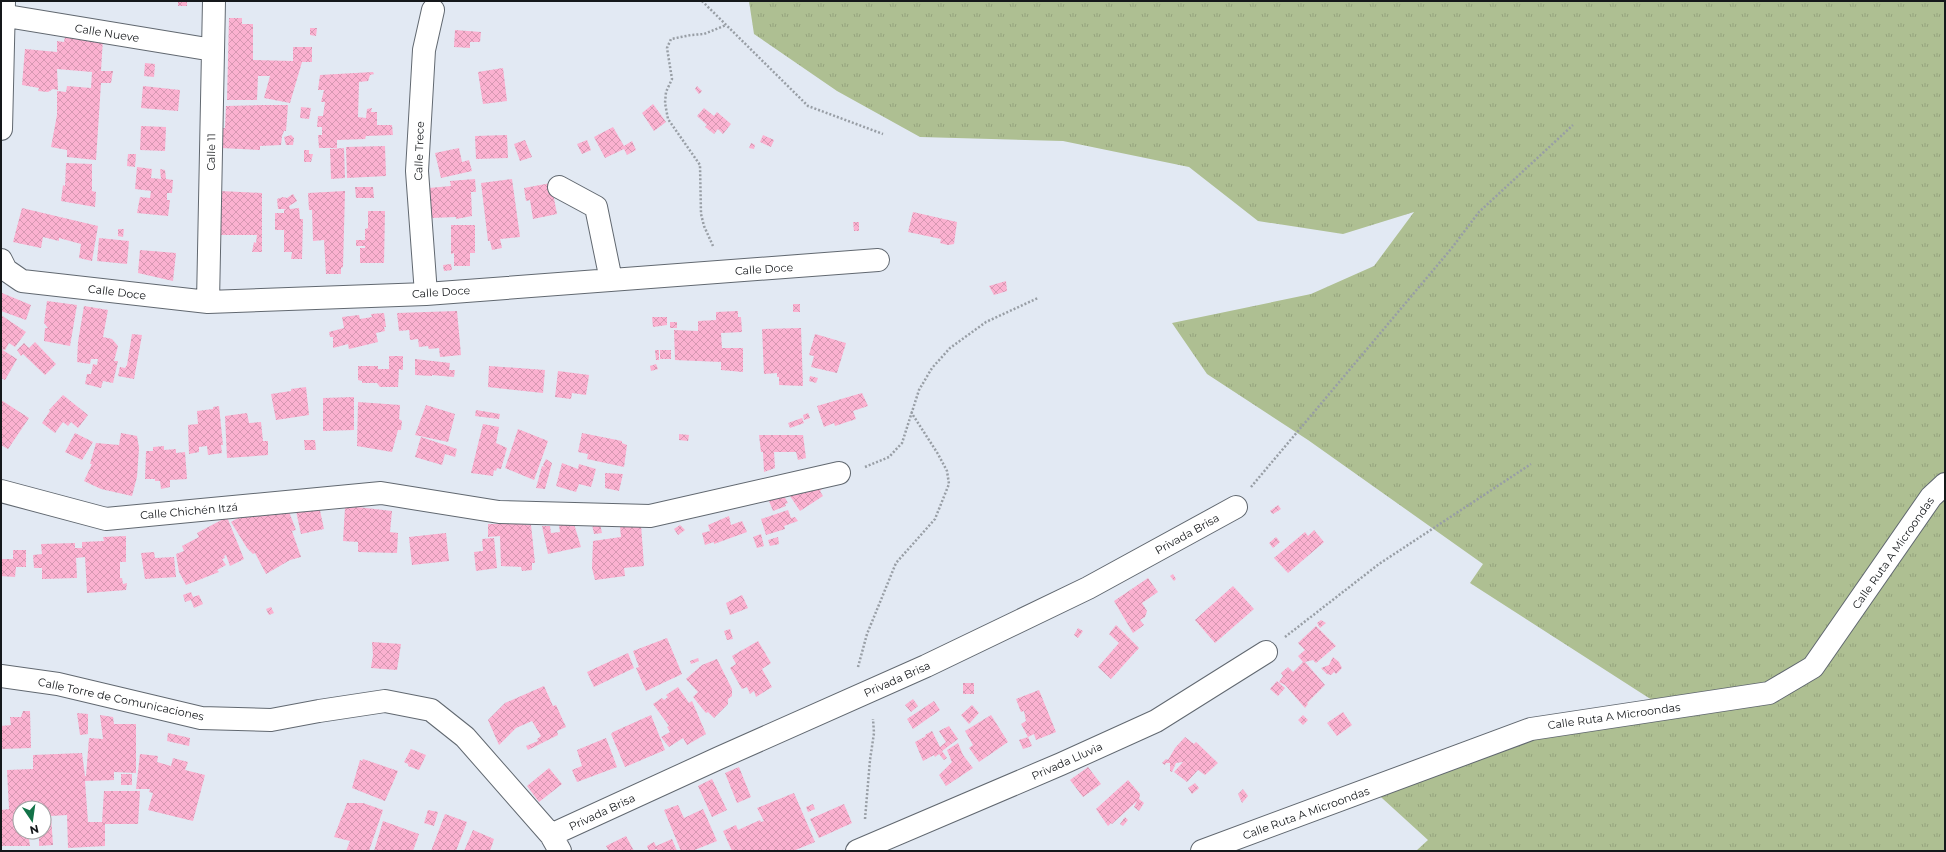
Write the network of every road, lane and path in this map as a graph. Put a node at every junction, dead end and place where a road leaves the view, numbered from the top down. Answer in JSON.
{"nodes":[{"id":1,"x":214,"y":1,"type":"edge"},
{"id":2,"x":702,"y":1,"type":"edge"},
{"id":3,"x":433,"y":10,"type":"dead end"},
{"id":4,"x":3,"y":11,"type":"edge"},
{"id":5,"x":726,"y":25,"type":"junction"},
{"id":6,"x":213,"y":50,"type":"junction"},
{"id":7,"x":1573,"y":125,"type":"dead end"},
{"id":8,"x":1,"y":129,"type":"edge"},
{"id":9,"x":883,"y":134,"type":"dead end"},
{"id":10,"x":559,"y":187,"type":"dead end"},
{"id":11,"x":878,"y":260,"type":"dead end"},
{"id":12,"x":4,"y":265,"type":"edge"},
{"id":13,"x":722,"y":272,"type":"junction"},
{"id":14,"x":611,"y":280,"type":"junction"},
{"id":15,"x":426,"y":294,"type":"junction"},
{"id":16,"x":1038,"y":298,"type":"dead end"},
{"id":17,"x":208,"y":302,"type":"junction"},
{"id":18,"x":911,"y":412,"type":"junction"},
{"id":19,"x":1531,"y":464,"type":"dead end"},
{"id":20,"x":839,"y":473,"type":"joint"},
{"id":21,"x":1945,"y":484,"type":"edge"},
{"id":22,"x":1,"y":490,"type":"edge"},
{"id":23,"x":1236,"y":507,"type":"joint"},
{"id":24,"x":1266,"y":652,"type":"joint"},
{"id":25,"x":1,"y":676,"type":"edge"},
{"id":26,"x":872,"y":690,"type":"junction"},
{"id":27,"x":851,"y":699,"type":"junction"},
{"id":28,"x":556,"y":843,"type":"edge"},
{"id":29,"x":859,"y":850,"type":"edge"},
{"id":30,"x":1202,"y":851,"type":"edge"}],
"edges":[{"from":1,"to":6,"type":"street","name":"Calle 11"},
{"from":2,"to":5,"type":"path"},
{"from":3,"to":15,"type":"street","name":"Calle Trece"},
{"from":4,"to":6,"type":"street","name":"Calle Nueve"},
{"from":4,"to":8,"type":"street"},
{"from":5,"to":9,"type":"path"},
{"from":5,"to":13,"type":"path"},
{"from":6,"to":17,"type":"street","name":"Calle 11"},
{"from":7,"to":23,"type":"path"},
{"from":10,"to":14,"type":"street"},
{"from":11,"to":13,"type":"street","name":"Calle Doce"},
{"from":12,"to":17,"type":"street","name":"Calle Doce"},
{"from":13,"to":14,"type":"street","name":"Calle Doce"},
{"from":14,"to":15,"type":"street","name":"Calle Doce"},
{"from":15,"to":17,"type":"street","name":"Calle Doce"},
{"from":16,"to":18,"type":"path"},
{"from":18,"to":20,"type":"path"},
{"from":18,"to":27,"type":"path"},
{"from":19,"to":24,"type":"path"},
{"from":20,"to":22,"type":"street","name":"Calle Chichén Itzá"},
{"from":21,"to":30,"type":"street","name":"Calle Ruta A Microondas"},
{"from":23,"to":26,"type":"street","name":"Privada Brisa"},
{"from":24,"to":29,"type":"street","name":"Privada Lluvia"},
{"from":25,"to":28,"type":"street","name":"Calle Torre de Comunicaciones"},
{"from":26,"to":27,"type":"street","name":"Privada Brisa"},
{"from":26,"to":29,"type":"path"},
{"from":27,"to":28,"type":"street","name":"Privada Brisa"}]}
